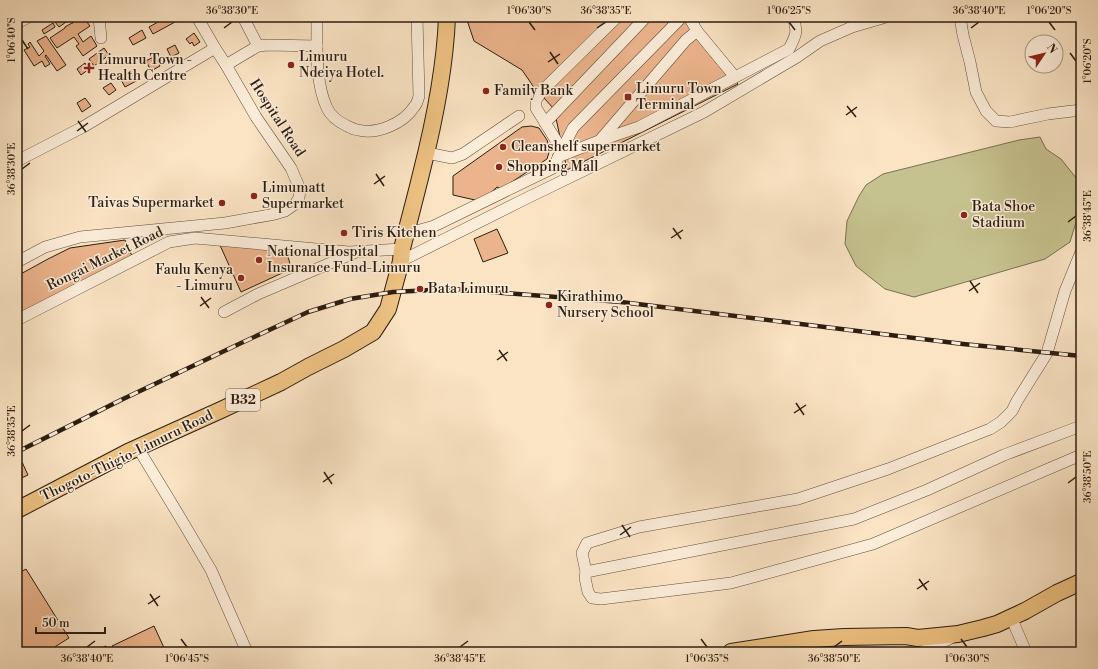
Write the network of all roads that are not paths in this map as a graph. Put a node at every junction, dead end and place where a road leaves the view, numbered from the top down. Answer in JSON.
{"nodes":[{"id":1,"x":29,"y":17,"type":"edge"},
{"id":2,"x":99,"y":17,"type":"edge"},
{"id":3,"x":197,"y":17,"type":"edge"},
{"id":4,"x":243,"y":17,"type":"edge"},
{"id":5,"x":317,"y":17,"type":"edge"},
{"id":6,"x":417,"y":17,"type":"edge"},
{"id":7,"x":447,"y":17,"type":"edge"},
{"id":8,"x":617,"y":17,"type":"edge"},
{"id":9,"x":646,"y":17,"type":"edge"},
{"id":10,"x":682,"y":17,"type":"edge"},
{"id":11,"x":689,"y":17,"type":"edge"},
{"id":12,"x":793,"y":17,"type":"edge"},
{"id":13,"x":886,"y":17,"type":"edge"},
{"id":14,"x":960,"y":17,"type":"edge"},
{"id":15,"x":17,"y":23,"type":"edge"},
{"id":16,"x":697,"y":31,"type":"junction"},
{"id":17,"x":101,"y":38,"type":"dead end"},
{"id":18,"x":258,"y":46,"type":"junction"},
{"id":19,"x":317,"y":46,"type":"junction"},
{"id":20,"x":215,"y":48,"type":"junction"},
{"id":21,"x":226,"y":64,"type":"junction"},
{"id":22,"x":735,"y":77,"type":"junction"},
{"id":23,"x":1081,"y":110,"type":"edge"},
{"id":24,"x":519,"y":116,"type":"dead end"},
{"id":25,"x":545,"y":123,"type":"junction"},
{"id":26,"x":600,"y":140,"type":"junction"},
{"id":27,"x":426,"y":152,"type":"junction"},
{"id":28,"x":560,"y":154,"type":"junction"},
{"id":29,"x":17,"y":162,"type":"edge"},
{"id":30,"x":300,"y":189,"type":"joint"},
{"id":31,"x":177,"y":228,"type":"junction"},
{"id":32,"x":179,"y":240,"type":"junction"},
{"id":33,"x":403,"y":248,"type":"junction"},
{"id":34,"x":357,"y":252,"type":"junction"},
{"id":35,"x":1081,"y":252,"type":"edge"},
{"id":36,"x":17,"y":262,"type":"edge"},
{"id":37,"x":224,"y":312,"type":"dead end"},
{"id":38,"x":17,"y":320,"type":"edge"},
{"id":39,"x":1081,"y":426,"type":"edge"},
{"id":40,"x":138,"y":448,"type":"junction"},
{"id":41,"x":1081,"y":456,"type":"edge"},
{"id":42,"x":17,"y":510,"type":"edge"},
{"id":43,"x":586,"y":572,"type":"junction"},
{"id":44,"x":1081,"y":582,"type":"edge"},
{"id":45,"x":1011,"y":617,"type":"junction"},
{"id":46,"x":958,"y":634,"type":"junction"},
{"id":47,"x":247,"y":652,"type":"edge"},
{"id":48,"x":731,"y":652,"type":"edge"},
{"id":49,"x":921,"y":652,"type":"edge"},
{"id":50,"x":1026,"y":652,"type":"edge"}],
"edges":[{"from":1,"to":15,"type":"street"},
{"from":2,"to":17,"type":"street"},
{"from":3,"to":20,"type":"street","name":"Hospital Road"},
{"from":4,"to":18,"type":"street"},
{"from":5,"to":19,"type":"street"},
{"from":6,"to":19,"type":"street"},
{"from":7,"to":27,"type":"highway","name":"Thogoto-Thigio-Limuru Road","number":"B32"},
{"from":8,"to":25,"type":"street"},
{"from":9,"to":25,"type":"street"},
{"from":10,"to":28,"type":"street"},
{"from":11,"to":16,"type":"street"},
{"from":12,"to":22,"type":"street"},
{"from":13,"to":33,"type":"street"},
{"from":14,"to":23,"type":"street"},
{"from":16,"to":22,"type":"street"},
{"from":16,"to":26,"type":"street"},
{"from":18,"to":19,"type":"street"},
{"from":18,"to":21,"type":"street"},
{"from":20,"to":21,"type":"street","name":"Hospital Road"},
{"from":20,"to":29,"type":"street"},
{"from":21,"to":30,"type":"street","name":"Hospital Road"},
{"from":22,"to":26,"type":"street"},
{"from":24,"to":27,"type":"street"},
{"from":25,"to":28,"type":"street"},
{"from":26,"to":28,"type":"street"},
{"from":27,"to":33,"type":"highway","name":"Thogoto-Thigio-Limuru Road","number":"B32"},
{"from":28,"to":33,"type":"street"},
{"from":30,"to":31,"type":"street","name":"Rongai Market Road"},
{"from":31,"to":32,"type":"street"},
{"from":31,"to":36,"type":"street","name":"Rongai Market Road"},
{"from":32,"to":34,"type":"street","name":"Rongai Market Road"},
{"from":32,"to":38,"type":"street","name":"Rongai Market Road"},
{"from":33,"to":34,"type":"street","name":"Rongai Market Road"},
{"from":33,"to":40,"type":"highway","name":"Thogoto-Thigio-Limuru Road","number":"B32"},
{"from":34,"to":37,"type":"street"},
{"from":35,"to":43,"type":"street"},
{"from":39,"to":43,"type":"street"},
{"from":40,"to":42,"type":"highway","name":"Thogoto-Thigio-Limuru Road","number":"B32"},
{"from":40,"to":47,"type":"street"},
{"from":41,"to":43,"type":"street"},
{"from":44,"to":45,"type":"highway"},
{"from":45,"to":46,"type":"highway"},
{"from":45,"to":50,"type":"street"},
{"from":46,"to":48,"type":"highway"},
{"from":46,"to":49,"type":"street"}]}
